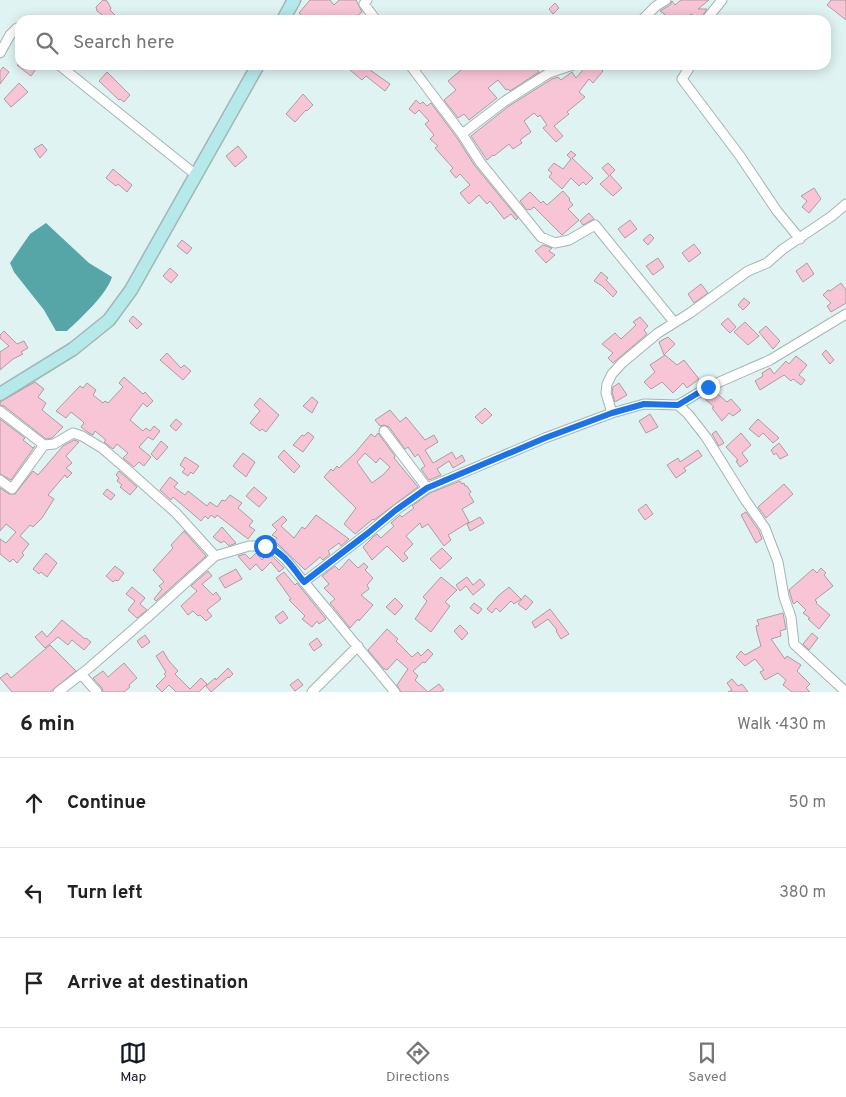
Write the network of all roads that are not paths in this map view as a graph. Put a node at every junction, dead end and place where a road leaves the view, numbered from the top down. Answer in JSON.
{"nodes":[{"id":1,"x":294,"y":0,"type":"edge"},
{"id":2,"x":367,"y":0,"type":"edge"},
{"id":3,"x":666,"y":0,"type":"edge"},
{"id":4,"x":722,"y":0,"type":"edge"},
{"id":5,"x":286,"y":15,"type":"edge"},
{"id":6,"x":372,"y":15,"type":"edge"},
{"id":7,"x":647,"y":15,"type":"edge"},
{"id":8,"x":710,"y":15,"type":"edge"},
{"id":9,"x":15,"y":30,"type":"edge"},
{"id":10,"x":0,"y":53,"type":"edge"},
{"id":11,"x":65,"y":70,"type":"edge"},
{"id":12,"x":255,"y":70,"type":"edge"},
{"id":13,"x":414,"y":70,"type":"edge"},
{"id":14,"x":558,"y":70,"type":"edge"},
{"id":15,"x":688,"y":70,"type":"edge"},
{"id":16,"x":462,"y":134,"type":"junction"},
{"id":17,"x":196,"y":175,"type":"junction"},
{"id":18,"x":846,"y":204,"type":"edge"},
{"id":19,"x":800,"y":239,"type":"junction"},
{"id":20,"x":846,"y":314,"type":"edge"},
{"id":21,"x":674,"y":322,"type":"junction"},
{"id":22,"x":0,"y":394,"type":"edge"},
{"id":23,"x":678,"y":405,"type":"junction"},
{"id":24,"x":0,"y":411,"type":"edge"},
{"id":25,"x":612,"y":413,"type":"junction"},
{"id":26,"x":384,"y":431,"type":"dead end"},
{"id":27,"x":44,"y":445,"type":"junction"},
{"id":28,"x":0,"y":480,"type":"edge"},
{"id":29,"x":427,"y":488,"type":"junction"},
{"id":30,"x":215,"y":556,"type":"junction"},
{"id":31,"x":304,"y":582,"type":"junction"},
{"id":32,"x":358,"y":646,"type":"junction"},
{"id":33,"x":81,"y":674,"type":"junction"},
{"id":34,"x":58,"y":692,"type":"edge"},
{"id":35,"x":97,"y":692,"type":"edge"},
{"id":36,"x":312,"y":692,"type":"edge"},
{"id":37,"x":395,"y":692,"type":"edge"},
{"id":38,"x":846,"y":692,"type":"edge"}],
"edges":[{"from":1,"to":5,"type":"street"},
{"from":2,"to":6,"type":"street"},
{"from":3,"to":7,"type":"street"},
{"from":4,"to":8,"type":"street"},
{"from":9,"to":10,"type":"street"},
{"from":11,"to":17,"type":"street"},
{"from":12,"to":17,"type":"street"},
{"from":13,"to":16,"type":"street"},
{"from":14,"to":16,"type":"street"},
{"from":15,"to":19,"type":"street"},
{"from":16,"to":21,"type":"street"},
{"from":17,"to":22,"type":"street"},
{"from":18,"to":19,"type":"street"},
{"from":19,"to":21,"type":"street"},
{"from":20,"to":23,"type":"street"},
{"from":21,"to":25,"type":"street"},
{"from":23,"to":25,"type":"street"},
{"from":23,"to":38,"type":"street"},
{"from":24,"to":27,"type":"street"},
{"from":25,"to":29,"type":"street"},
{"from":26,"to":29,"type":"street"},
{"from":27,"to":28,"type":"street"},
{"from":27,"to":30,"type":"street"},
{"from":29,"to":31,"type":"street"},
{"from":30,"to":31,"type":"street"},
{"from":30,"to":33,"type":"street"},
{"from":31,"to":32,"type":"street"},
{"from":32,"to":36,"type":"street"},
{"from":32,"to":37,"type":"street"},
{"from":33,"to":34,"type":"street"},
{"from":33,"to":35,"type":"street"}]}
